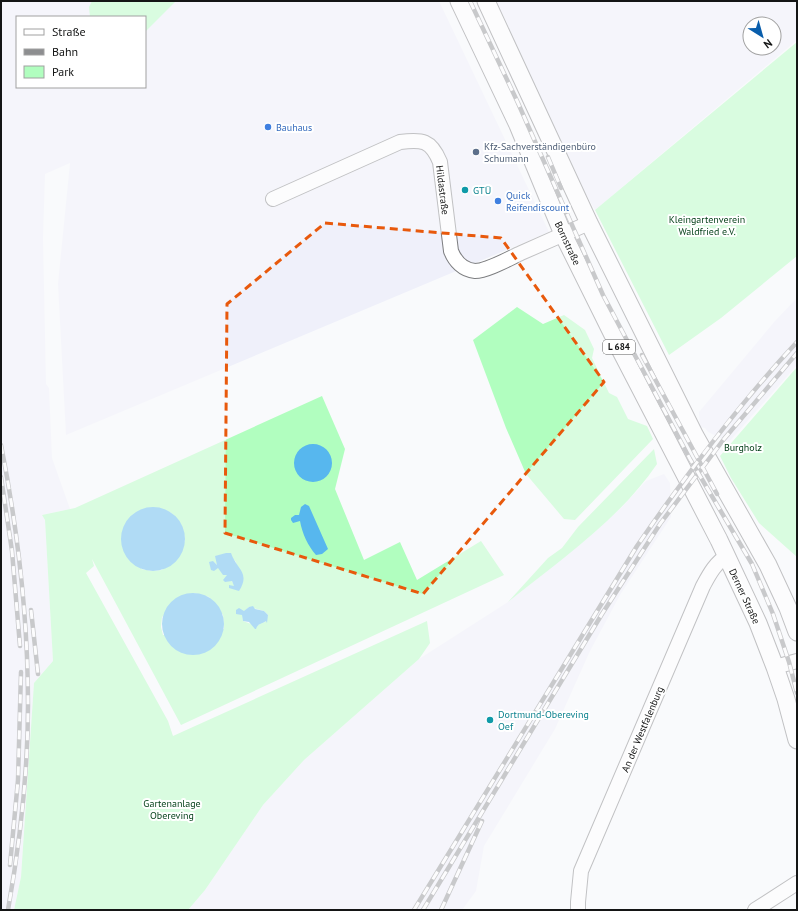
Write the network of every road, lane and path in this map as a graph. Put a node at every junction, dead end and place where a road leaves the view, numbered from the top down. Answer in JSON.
{"nodes":[{"id":1,"x":459,"y":1,"type":"edge"},
{"id":2,"x":486,"y":1,"type":"edge"},
{"id":3,"x":272,"y":199,"type":"dead end"},
{"id":4,"x":589,"y":223,"type":"junction"},
{"id":5,"x":563,"y":234,"type":"junction"},
{"id":6,"x":677,"y":460,"type":"joint"},
{"id":7,"x":727,"y":556,"type":"junction"},
{"id":8,"x":793,"y":612,"type":"edge"},
{"id":9,"x":797,"y":632,"type":"edge"},
{"id":10,"x":797,"y":661,"type":"edge"},
{"id":11,"x":775,"y":667,"type":"junction"},
{"id":12,"x":797,"y":740,"type":"edge"},
{"id":13,"x":797,"y":883,"type":"edge"},
{"id":14,"x":578,"y":910,"type":"edge"},
{"id":15,"x":755,"y":910,"type":"edge"}],
"edges":[{"from":1,"to":5,"type":"main road","name":"Bornstraße","number":"L 684"},
{"from":2,"to":4,"type":"main road","number":"L 684"},
{"from":3,"to":5,"type":"street","name":"Hildastraße"},
{"from":4,"to":5,"type":"street","name":"Hildastraße"},
{"from":4,"to":8,"type":"main road","number":"L 684"},
{"from":5,"to":6,"type":"main road","name":"Bornstraße","number":"L 684"},
{"from":6,"to":7,"type":"main road","name":"Derner Straße","number":"L 684"},
{"from":7,"to":11,"type":"main road","name":"Derner Straße","number":"L 684"},
{"from":7,"to":14,"type":"street","name":"An der Westfalenburg"},
{"from":8,"to":9,"type":"main road","number":"L 684"},
{"from":10,"to":11,"type":"street"},
{"from":11,"to":12,"type":"main road","name":"Derner Straße","number":"L 684"},
{"from":13,"to":15,"type":"street"}]}
